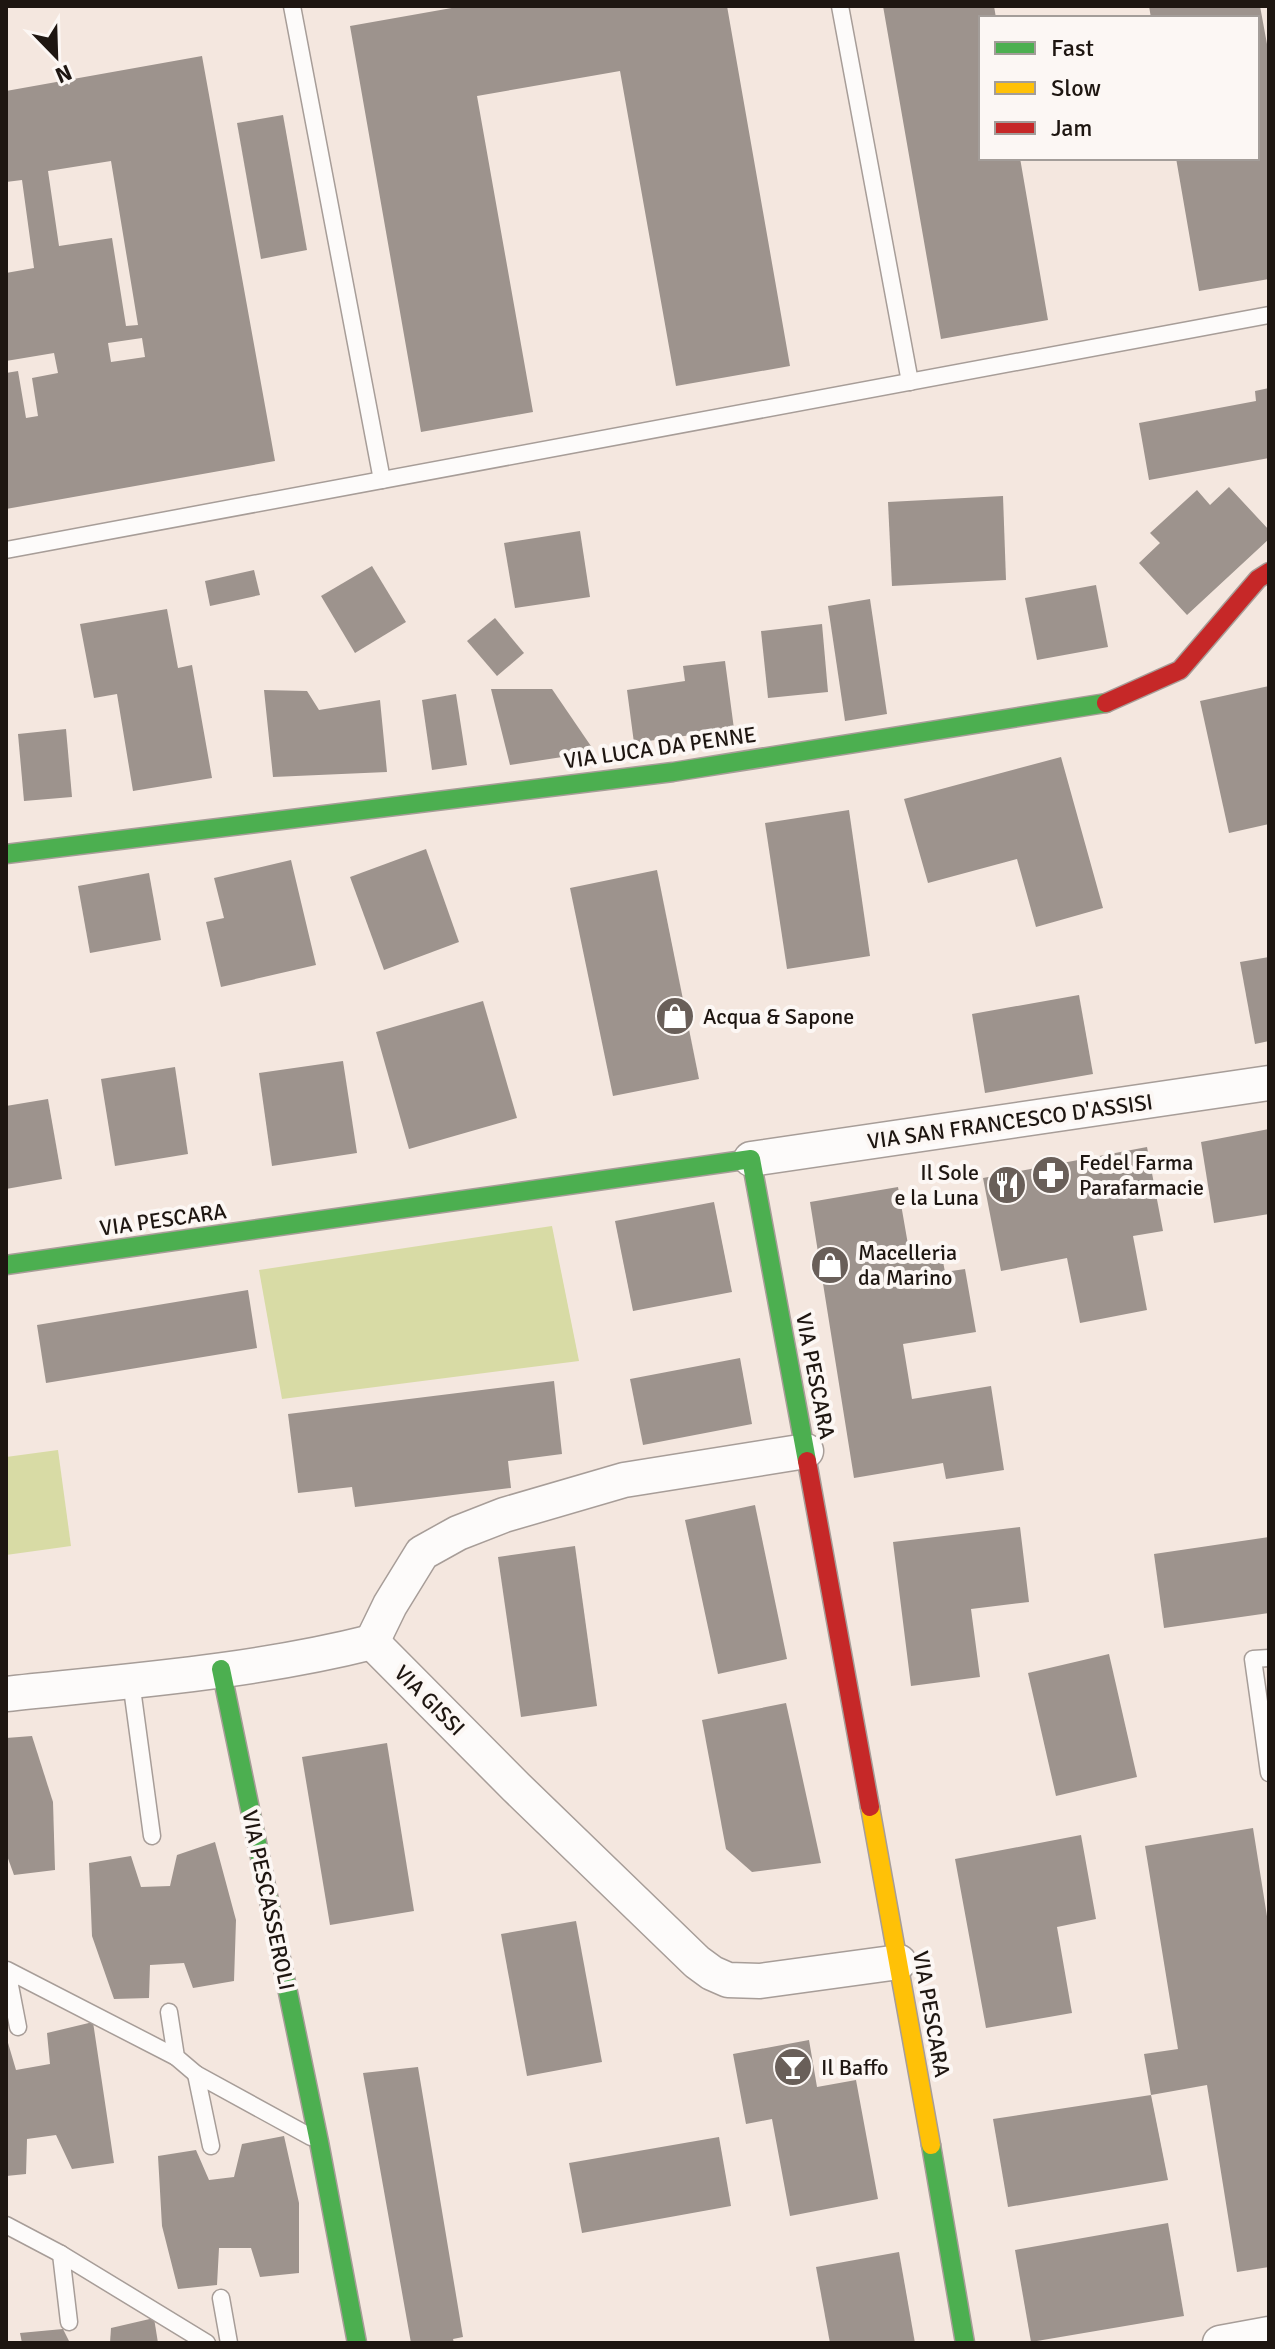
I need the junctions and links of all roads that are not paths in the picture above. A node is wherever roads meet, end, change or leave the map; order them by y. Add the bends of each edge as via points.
1 (292, 6) edge
2 (840, 6) edge
3 (1269, 315) edge
4 (910, 382) junction
5 (382, 480) junction
6 (6, 550) edge
7 (1269, 572) edge
8 (6, 854) edge
9 (1269, 1083) edge
10 (751, 1159) junction
11 (6, 1265) edge
12 (806, 1451) junction
13 (372, 1642) junction
14 (1269, 1658) edge
15 (221, 1669) junction
16 (131, 1681) junction
17 (6, 1694) edge
18 (1269, 1773) edge
19 (152, 1836) dead end
20 (899, 1962) junction
21 (6, 1970) edge
22 (169, 2012) dead end
23 (18, 2027) dead end
24 (176, 2057) junction
25 (196, 2074) junction
26 (319, 2142) junction
27 (211, 2146) dead end
28 (6, 2225) edge
29 (61, 2254) junction
30 (221, 2298) dead end
31 (69, 2322) dead end
32 (1269, 2334) edge
33 (207, 2343) edge
34 (229, 2343) edge
35 (357, 2343) edge
36 (965, 2343) edge
37 (1220, 2343) edge

1 - 5 lane
2 - 4 lane
3 - 4 lane
4 - 5 lane
5 - 6 lane
7 - 8 street, VIA LUCA DA PENNE via 1180,670 1103,704 673,772
9 - 10 street, VIA SAN FRANCESCO D'ASSISI
10 - 11 street, VIA PESCARA
10 - 12 street, VIA PESCARA
12 - 13 street via 624,1480 458,1533 422,1553
12 - 20 street, VIA PESCARA
13 - 15 street
13 - 20 street, VIA GISSI via 712,1973 728,1980 760,1981
14 - 18 lane via 1253,1659
15 - 16 street
15 - 26 street, VIA PESCASSEROLI
16 - 17 street
16 - 19 lane
20 - 36 street, VIA PESCARA
21 - 23 lane
21 - 24 lane
22 - 24 lane
24 - 25 lane
25 - 26 lane
25 - 27 lane
26 - 35 street, VIA PESCASSEROLI
28 - 29 lane
29 - 31 lane
29 - 33 lane
30 - 34 lane
32 - 37 street

